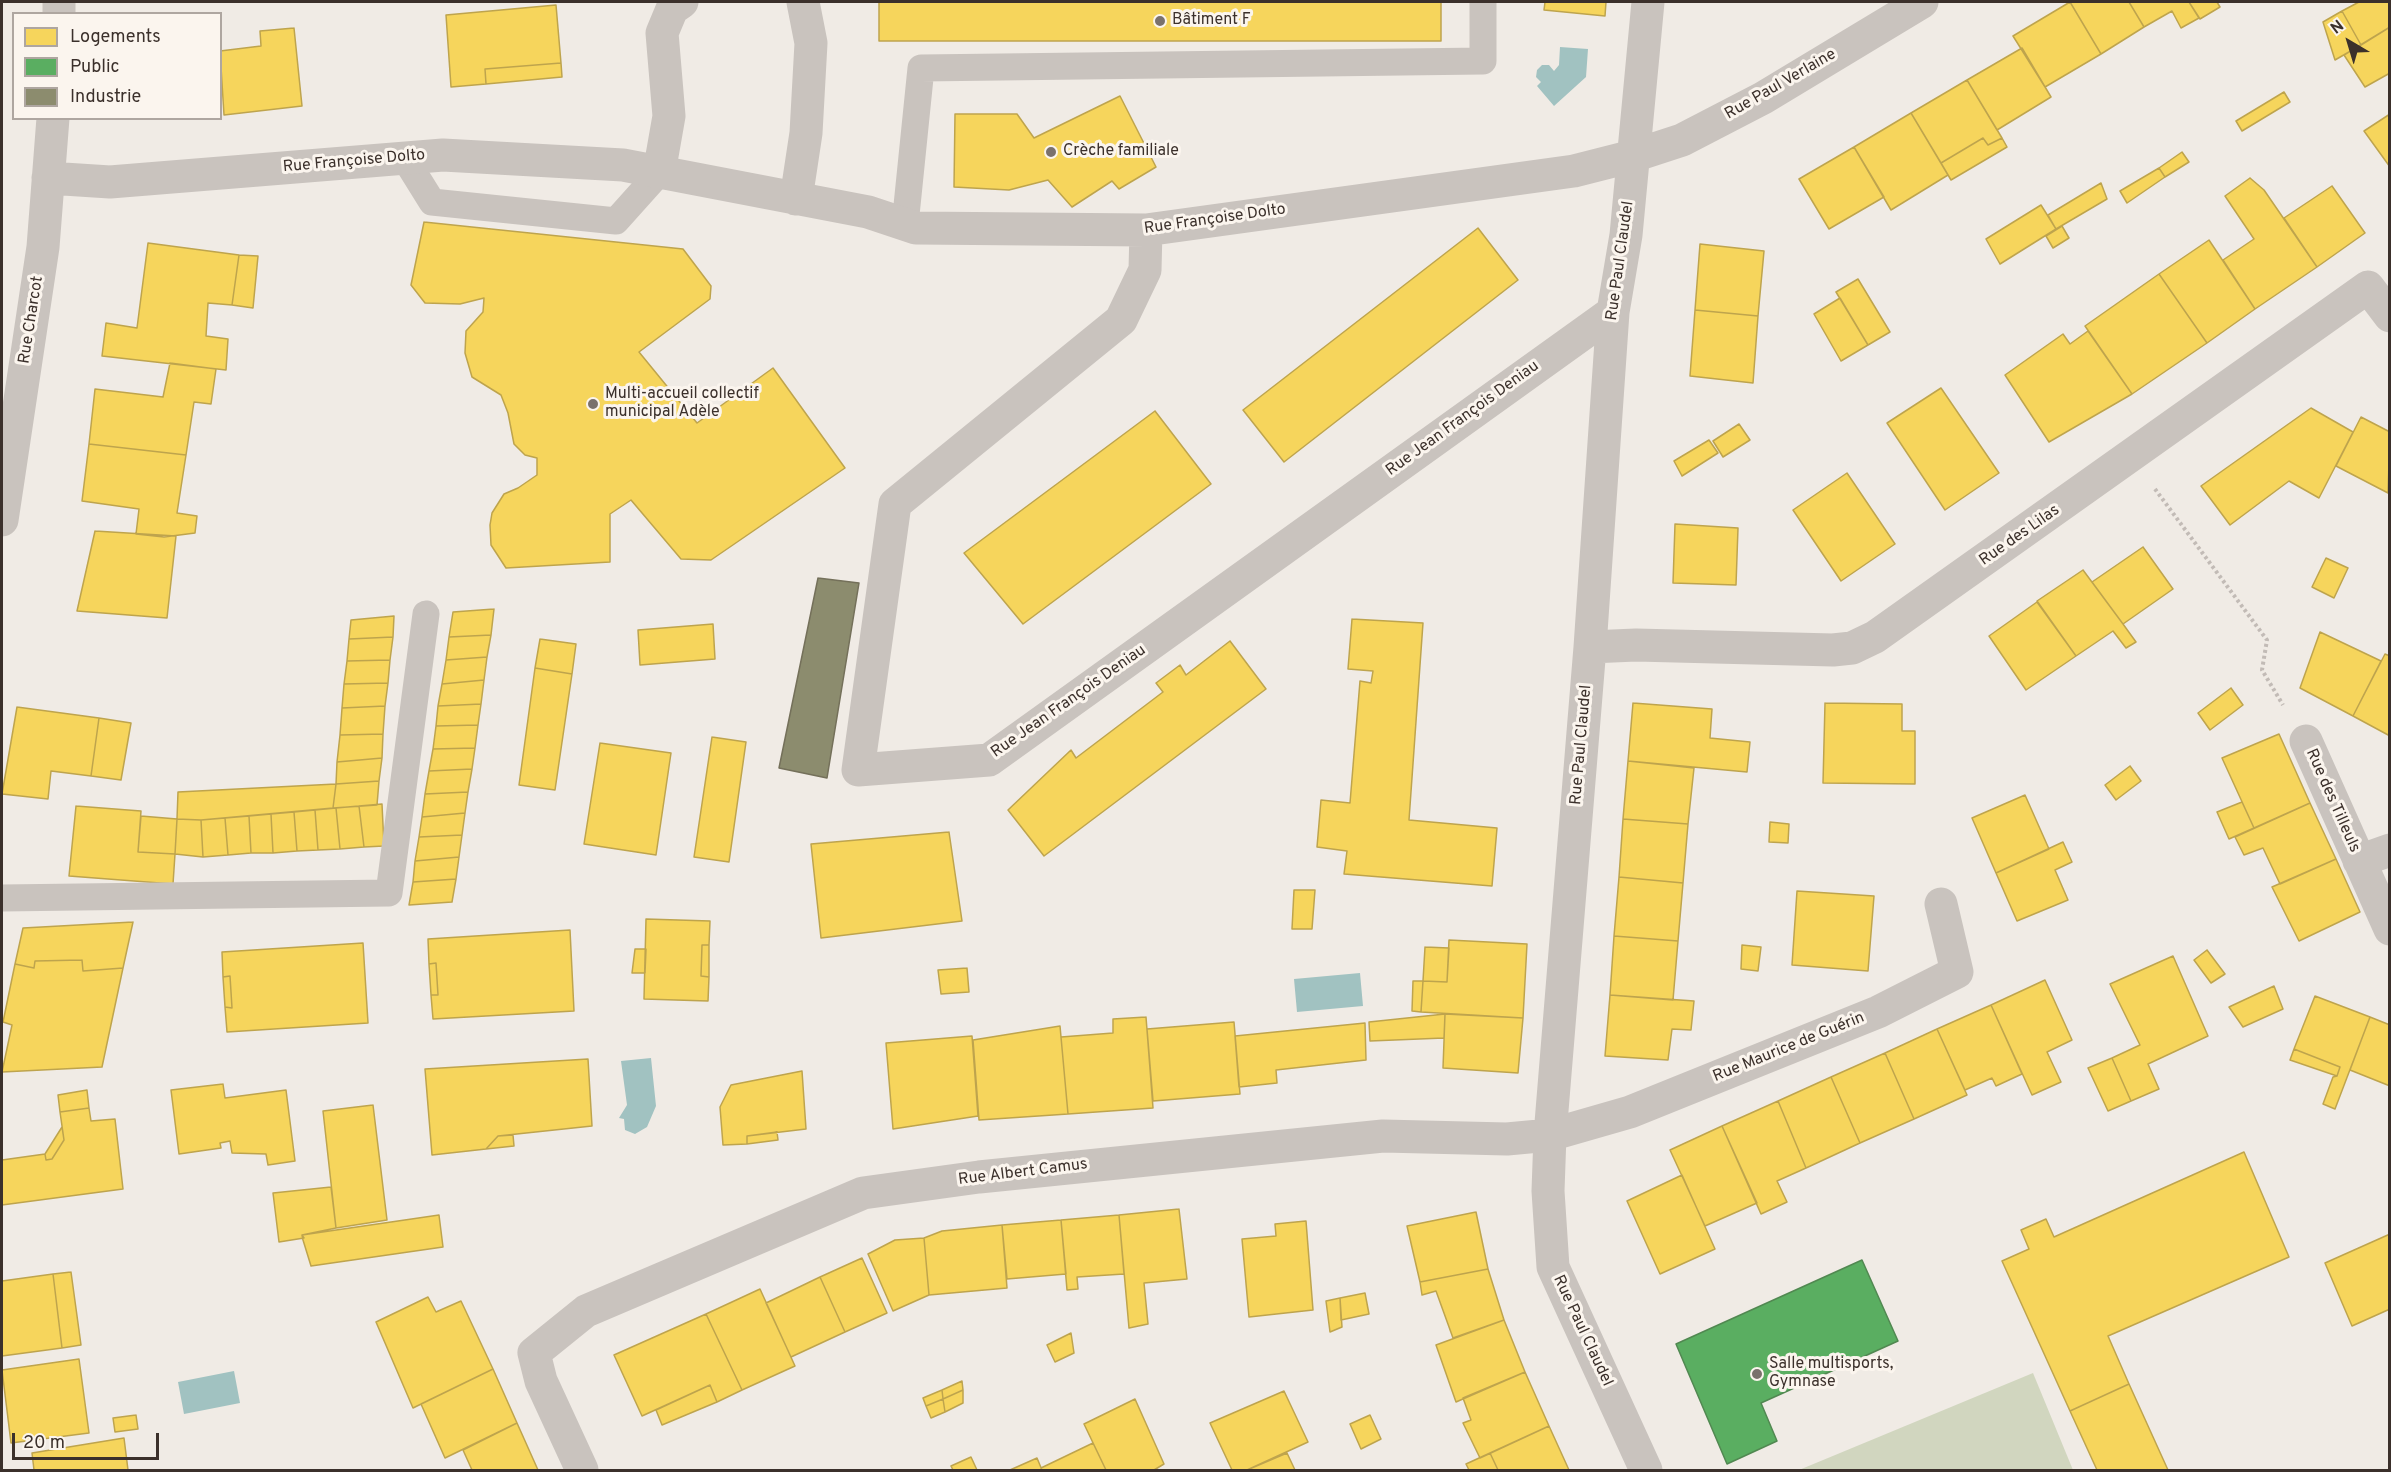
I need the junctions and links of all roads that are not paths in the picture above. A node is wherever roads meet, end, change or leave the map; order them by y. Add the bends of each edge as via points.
1 (682, 2) edge
2 (803, 2) edge
3 (1483, 2) edge
4 (1648, 2) edge
5 (1922, 2) edge
6 (53, 120) edge
7 (1633, 156) junction
8 (404, 157) junction
9 (659, 173) junction
10 (48, 178) junction
11 (796, 199) junction
12 (905, 225) junction
13 (1146, 230) junction
14 (1613, 312) junction
15 (2390, 316) edge
16 (2, 520) edge
17 (426, 614) dead end
18 (1590, 647) junction
19 (2306, 741) road end
20 (2390, 850) edge
21 (2359, 861) junction
22 (2, 898) edge
23 (1941, 904) dead end
24 (2390, 929) edge
25 (1550, 1135) junction
26 (582, 1470) edge
27 (1646, 1470) edge

1 - 9 street via 672,9 662,33 669,117
2 - 11 street via 811,43 806,133
3 - 12 lane via 1483,61 921,68
4 - 7 street, Rue Paul Claudel
5 - 7 street, Rue Paul Verlaine via 1763,98 1682,140
6 - 10 street, Rue Charcot
7 - 13 street, Rue Françoise Dolto via 1574,171
7 - 14 street, Rue Paul Claudel via 1626,235
8 - 9 street, Rue Françoise Dolto via 443,155 611,165
8 - 9 lane via 432,202 616,221
8 - 10 street, Rue Françoise Dolto via 110,182
9 - 11 street, Rue Françoise Dolto
10 - 16 street, Rue Charcot via 43,247
11 - 12 street, Rue Françoise Dolto via 868,212
12 - 13 street, Rue Françoise Dolto
13 - 14 street, Rue Jean François Deniau via 1145,270 1121,320 895,504 858,770 989,760
14 - 18 street, Rue Paul Claudel
15 - 18 street, Rue des Lilas via 2368,287 1875,637 1852,648
17 - 22 lane via 389,893
18 - 25 street, Rue Paul Claudel
19 - 21 street, Rue des Tilleuls
20 - 21 street, Rue des Tilleuls
21 - 24 street, Rue des Tilleuls
23 - 25 street, Rue Maurice de Guérin via 1957,972 1878,1012 1651,1103
25 - 26 street, Rue Albert Camus via 1507,1139 1383,1136 863,1193 586,1311 534,1353 541,1381
25 - 27 street, Rue Paul Claudel via 1552,1267

